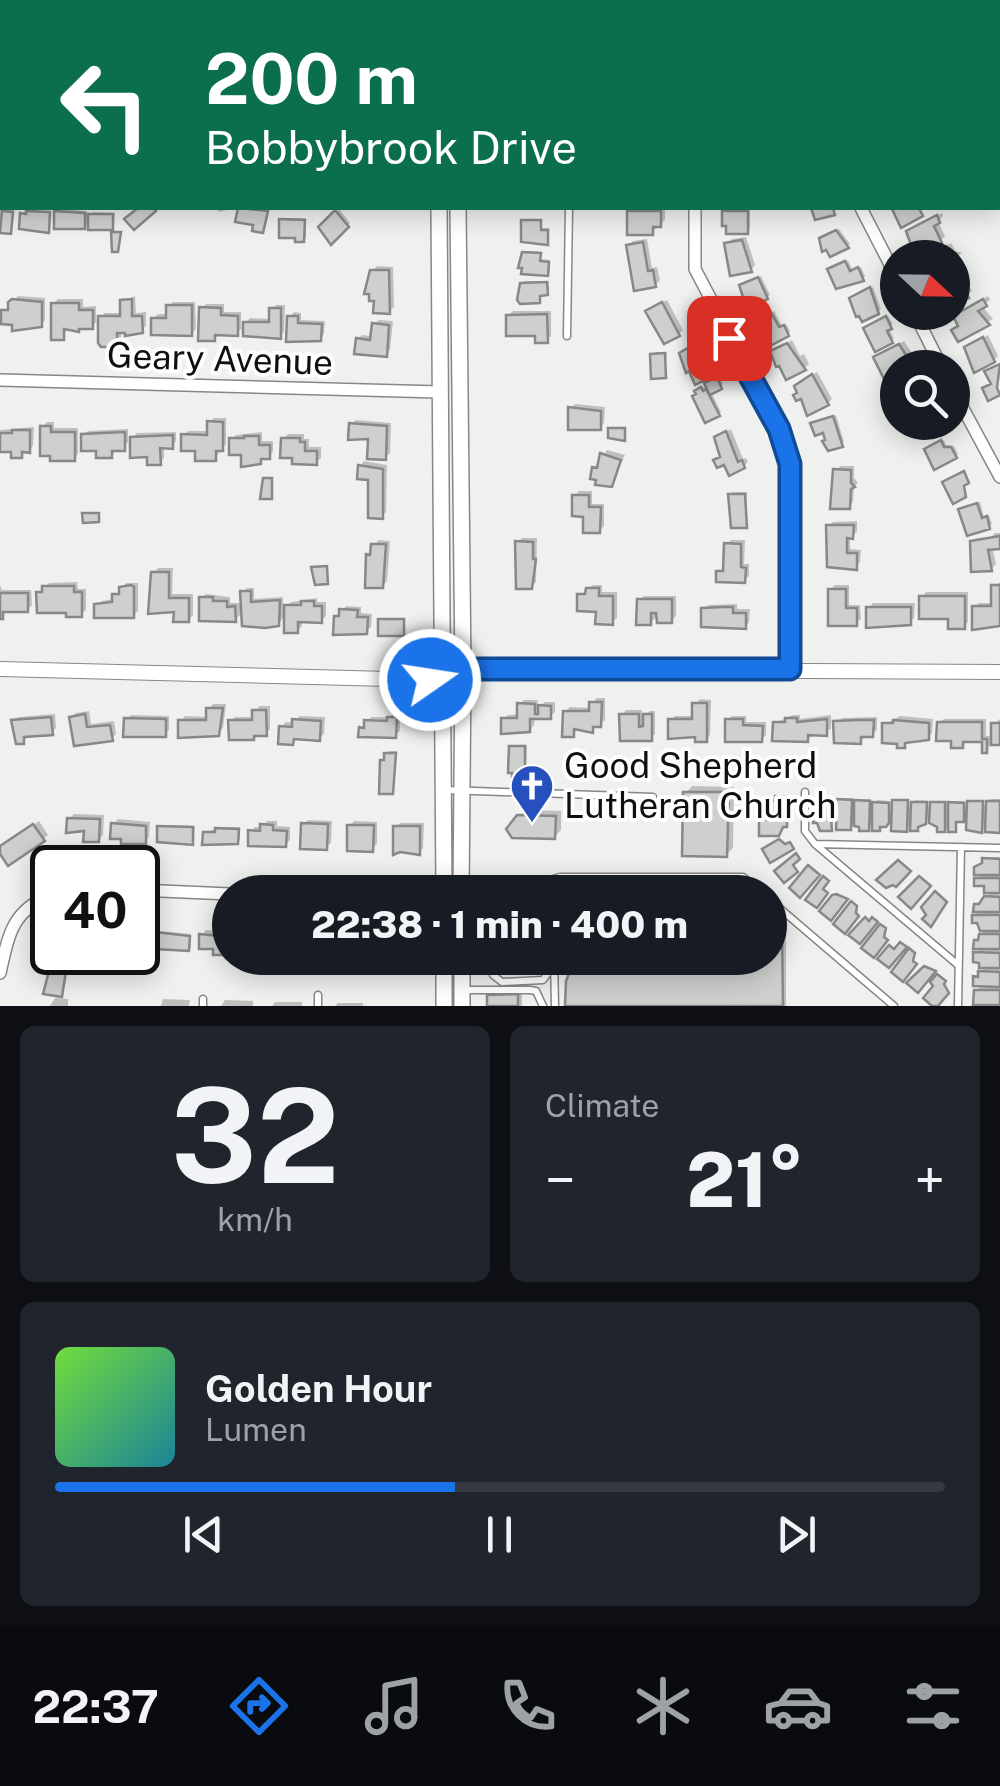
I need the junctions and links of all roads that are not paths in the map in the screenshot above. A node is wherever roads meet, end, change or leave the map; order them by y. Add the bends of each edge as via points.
1 (439, 210) edge
2 (458, 210) edge
3 (569, 210) edge
4 (695, 210) edge
5 (862, 210) edge
6 (880, 245) edge
7 (568, 336) dead end
8 (0, 380) edge
9 (439, 392) junction
10 (970, 422) edge
11 (1000, 478) edge
12 (0, 669) edge
13 (790, 669) junction
14 (463, 670) junction
15 (1000, 672) edge
16 (443, 677) junction
17 (443, 790) junction
18 (463, 790) junction
19 (805, 792) dead end
20 (653, 797) dead end
21 (815, 844) junction
22 (961, 847) junction
23 (1000, 848) edge
24 (444, 875) edge
25 (462, 875) edge
26 (160, 891) edge
27 (212, 893) edge
28 (30, 903) edge
29 (787, 915) edge
30 (958, 965) junction
31 (0, 973) edge
32 (444, 975) edge
33 (493, 975) edge
34 (547, 975) edge
35 (554, 975) edge
36 (318, 994) dead end
37 (462, 998) edge
38 (318, 1006) edge
39 (444, 1006) edge
40 (542, 1006) edge
41 (555, 1006) edge
42 (894, 1006) edge
43 (958, 1006) edge

1 - 9 main road
2 - 14 main road
3 - 7 lane
4 - 13 street via 695,270 779,429 790,464
5 - 6 street
8 - 9 street, Geary Avenue
9 - 16 main road
10 - 11 street
12 - 16 street
13 - 14 street
13 - 15 street
14 - 16 street
14 - 18 main road
16 - 17 main road
17 - 18 lane
17 - 24 main road
18 - 20 lane
18 - 25 main road
19 - 21 lane via 805,830
21 - 22 lane
21 - 30 lane
22 - 23 lane
22 - 30 lane
26 - 27 street
28 - 31 street via 10,929
29 - 42 lane
30 - 43 lane
32 - 39 main road
33 - 34 lane via 502,982
35 - 41 lane
36 - 38 lane
37 - 40 lane via 530,990

